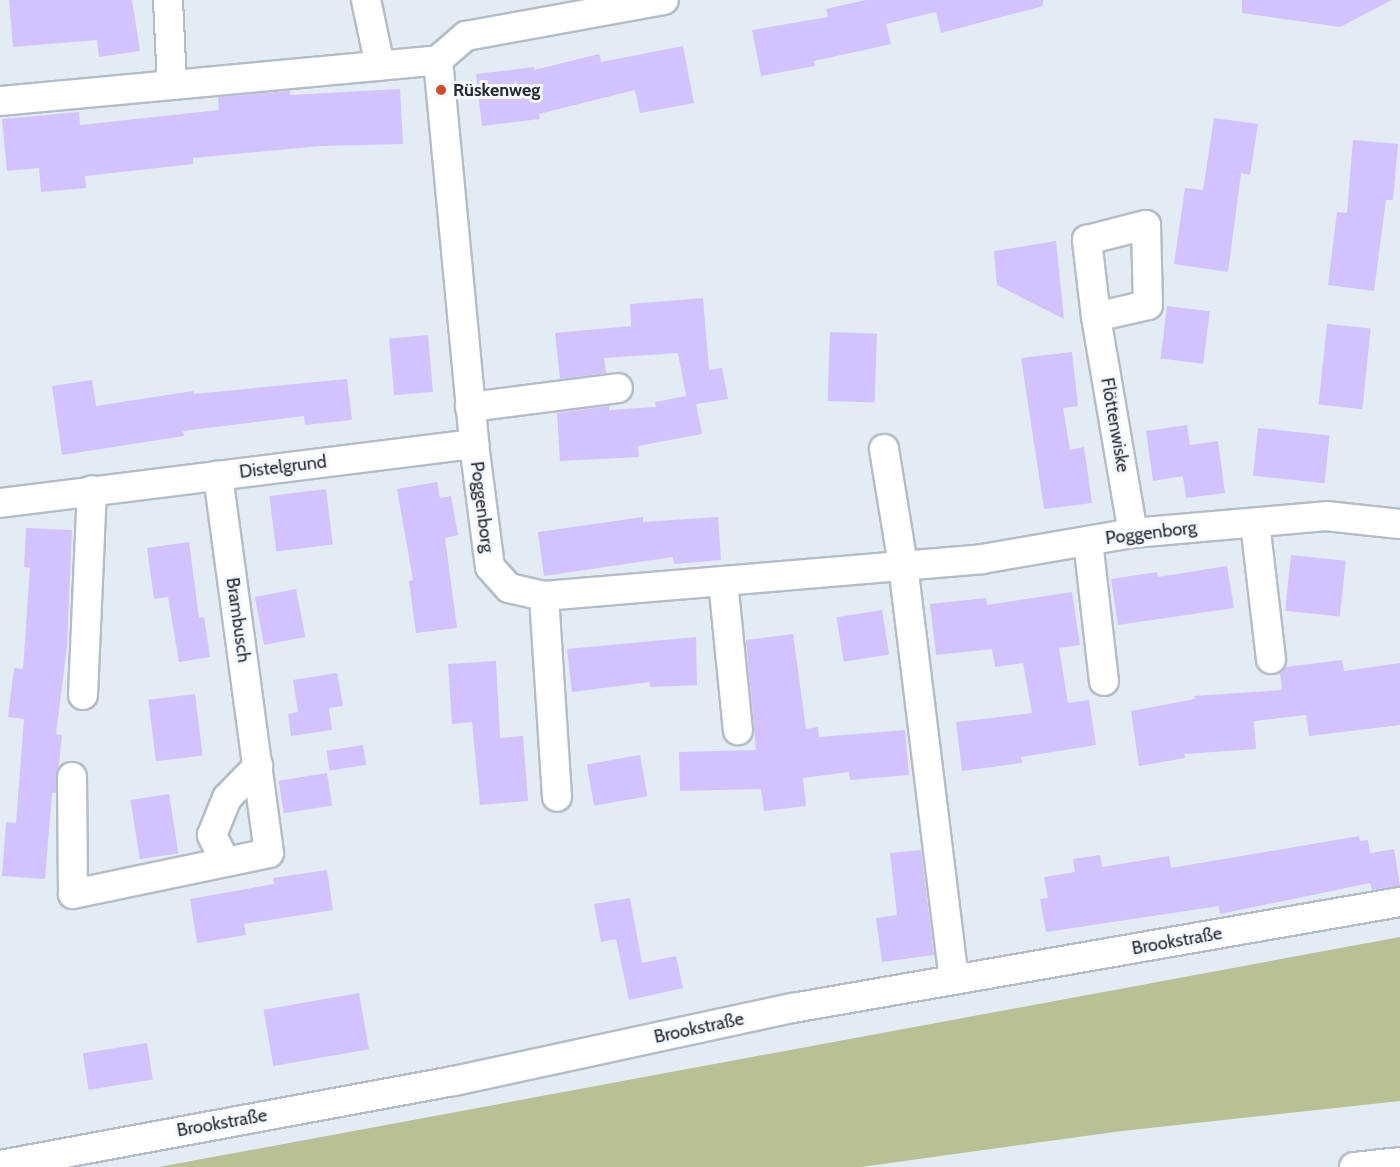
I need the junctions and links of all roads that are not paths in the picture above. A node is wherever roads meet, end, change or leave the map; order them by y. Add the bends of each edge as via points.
1 (168, 0) edge
2 (366, 0) edge
3 (664, 0) edge
4 (576, 6) edge
5 (438, 60) junction
6 (380, 66) junction
7 (172, 85) junction
8 (0, 101) edge
9 (1096, 317) dead end
10 (618, 388) dead end
11 (470, 407) junction
12 (474, 444) junction
13 (884, 449) dead end
14 (218, 475) junction
15 (92, 490) junction
16 (0, 503) edge
17 (1255, 523) junction
18 (1400, 524) edge
19 (1133, 533) junction
20 (1088, 541) junction
21 (903, 566) junction
22 (723, 581) junction
23 (544, 596) junction
24 (1271, 659) dead end
25 (1104, 681) dead end
26 (83, 695) dead end
27 (738, 730) dead end
28 (258, 766) junction
29 (72, 777) dead end
30 (557, 797) dead end
31 (225, 861) junction
32 (1400, 902) edge
33 (954, 980) junction
34 (1400, 1162) edge
35 (0, 1165) edge
36 (1354, 1167) edge

1 - 7 street
2 - 6 street
3 - 4 street
4 - 5 street via 466,36
5 - 6 street
5 - 11 street, Poggenborg
6 - 7 street
7 - 8 street
9 - 19 street, Flöttenwiske
10 - 11 street
11 - 12 street, Poggenborg
12 - 14 street, Distelgrund
12 - 23 street, Poggenborg via 490,567 509,588
13 - 21 street
14 - 15 street, Distelgrund
14 - 28 street, Brambusch
15 - 16 street, Distelgrund
15 - 26 street
17 - 18 street, Poggenborg via 1326,516
17 - 19 street, Poggenborg
17 - 24 street
19 - 20 street, Poggenborg
20 - 21 street, Poggenborg via 982,559
20 - 25 street
21 - 22 street, Poggenborg
21 - 33 street
22 - 23 street, Poggenborg
22 - 27 street
23 - 30 street
28 - 31 street via 226,798 212,834
28 - 31 street, Brambusch via 269,853
29 - 31 street, Brambusch via 73,894
32 - 33 street, Brookstraße
33 - 35 street, Brookstraße via 793,1008 454,1081
34 - 36 street

